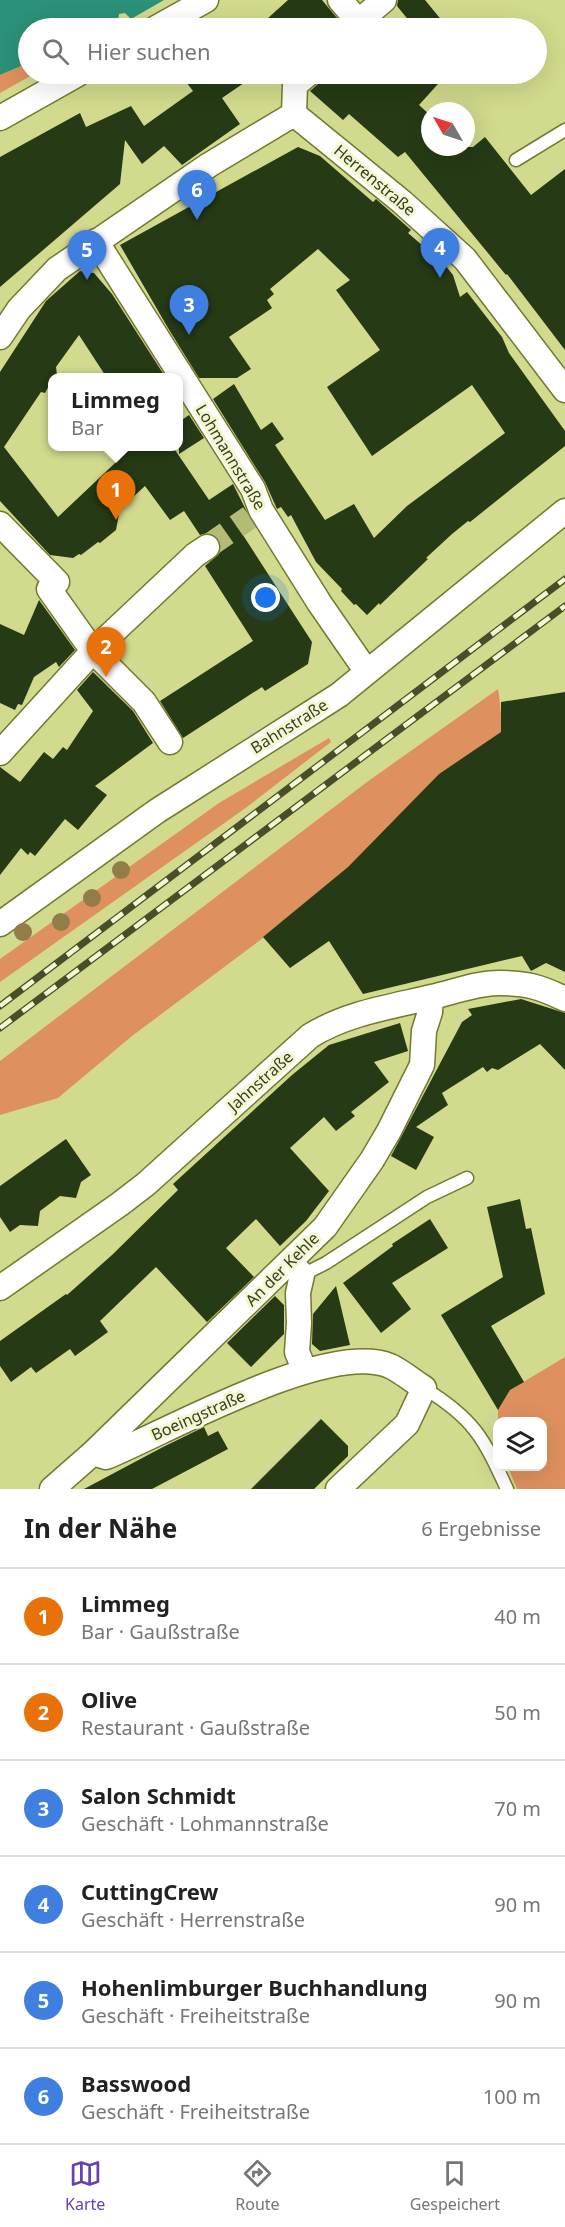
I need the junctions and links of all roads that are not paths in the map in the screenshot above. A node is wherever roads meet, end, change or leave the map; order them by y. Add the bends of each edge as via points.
1 (206, 0) edge
2 (340, 0) edge
3 (384, 0) edge
4 (174, 18) edge
5 (351, 18) edge
6 (363, 18) edge
7 (60, 84) edge
8 (296, 84) edge
9 (294, 114) junction
10 (0, 118) edge
11 (565, 130) edge
12 (516, 160) dead end
13 (96, 241) junction
14 (0, 338) edge
15 (180, 373) edge
16 (183, 378) edge
17 (565, 390) edge
18 (565, 511) edge
19 (0, 524) edge
20 (207, 547) tunnel mouth
21 (93, 651) junction
22 (367, 672) junction
23 (170, 742) dead end
24 (0, 753) edge
25 (0, 924) edge
26 (431, 997) junction
27 (565, 999) edge
28 (467, 1178) dead end
29 (297, 1268) junction
30 (0, 1288) edge
31 (305, 1371) junction
32 (424, 1388) junction
33 (93, 1453) junction
34 (52, 1489) edge
35 (339, 1489) edge
36 (507, 1489) edge

1 - 4 street
2 - 5 street
3 - 6 street
7 - 10 street
8 - 9 street
9 - 13 street
9 - 17 street, Herrenstraße via 465,259
11 - 12 lane
13 - 14 street via 57,269 19,309
13 - 15 street, Lohmannstraße
16 - 22 street, Lohmannstraße via 253,489 256,513
18 - 22 street, Bahnstraße
19 - 21 street via 57,582 49,589
20 - 21 street
21 - 23 street via 144,702
21 - 24 street
22 - 25 street, Bahnstraße via 339,695 157,811
26 - 27 street, Jahnstraße via 497,983 540,987
26 - 29 street, An der Kehle via 422,1065 372,1160
26 - 30 street, Jahnstraße via 363,1013 310,1036 129,1197
28 - 29 lane via 427,1197 326,1263
29 - 31 street via 297,1352
29 - 33 street, An der Kehle
31 - 32 street, Boeingstraße via 346,1363 389,1365
31 - 33 street, Boeingstraße via 106,1457
32 - 35 street via 407,1424
32 - 36 lane, Boeingstraße via 465,1417 486,1444
33 - 34 street, An der Kehle

